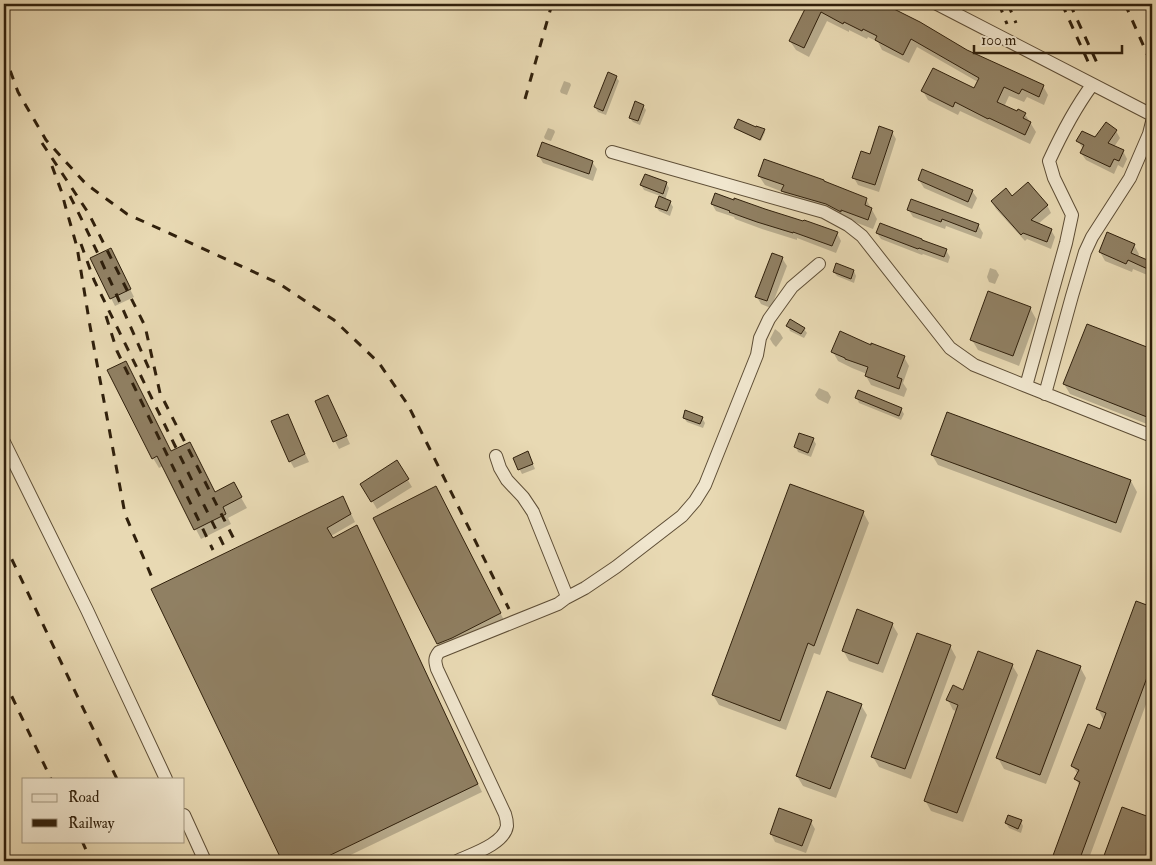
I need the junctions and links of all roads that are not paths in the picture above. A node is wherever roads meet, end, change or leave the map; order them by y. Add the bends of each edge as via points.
1 (937, 4) edge
2 (1092, 85) junction
3 (1152, 115) edge
4 (1152, 122) edge
5 (612, 152) dead end
6 (1065, 246) junction
7 (1085, 252) junction
8 (819, 264) dead end
9 (1026, 386) junction
10 (1045, 394) junction
11 (1152, 436) edge
12 (4, 442) edge
13 (496, 456) dead end
14 (566, 598) junction
15 (166, 778) edge
16 (185, 818) edge
17 (205, 861) edge
18 (457, 861) edge

1 - 2 lane
2 - 3 lane
2 - 6 lane via 1049,161 1072,215
4 - 7 lane via 1130,178
5 - 9 lane via 824,212 862,236 950,348 974,365
6 - 7 lane
6 - 9 lane
7 - 10 lane
8 - 14 lane via 792,287 769,319 695,501 682,516 616,567
9 - 10 lane
10 - 11 lane
12 - 15 lane
13 - 14 lane via 507,480 533,512
14 - 18 lane via 436,656 437,670 506,814 507,826 501,838
16 - 17 lane

